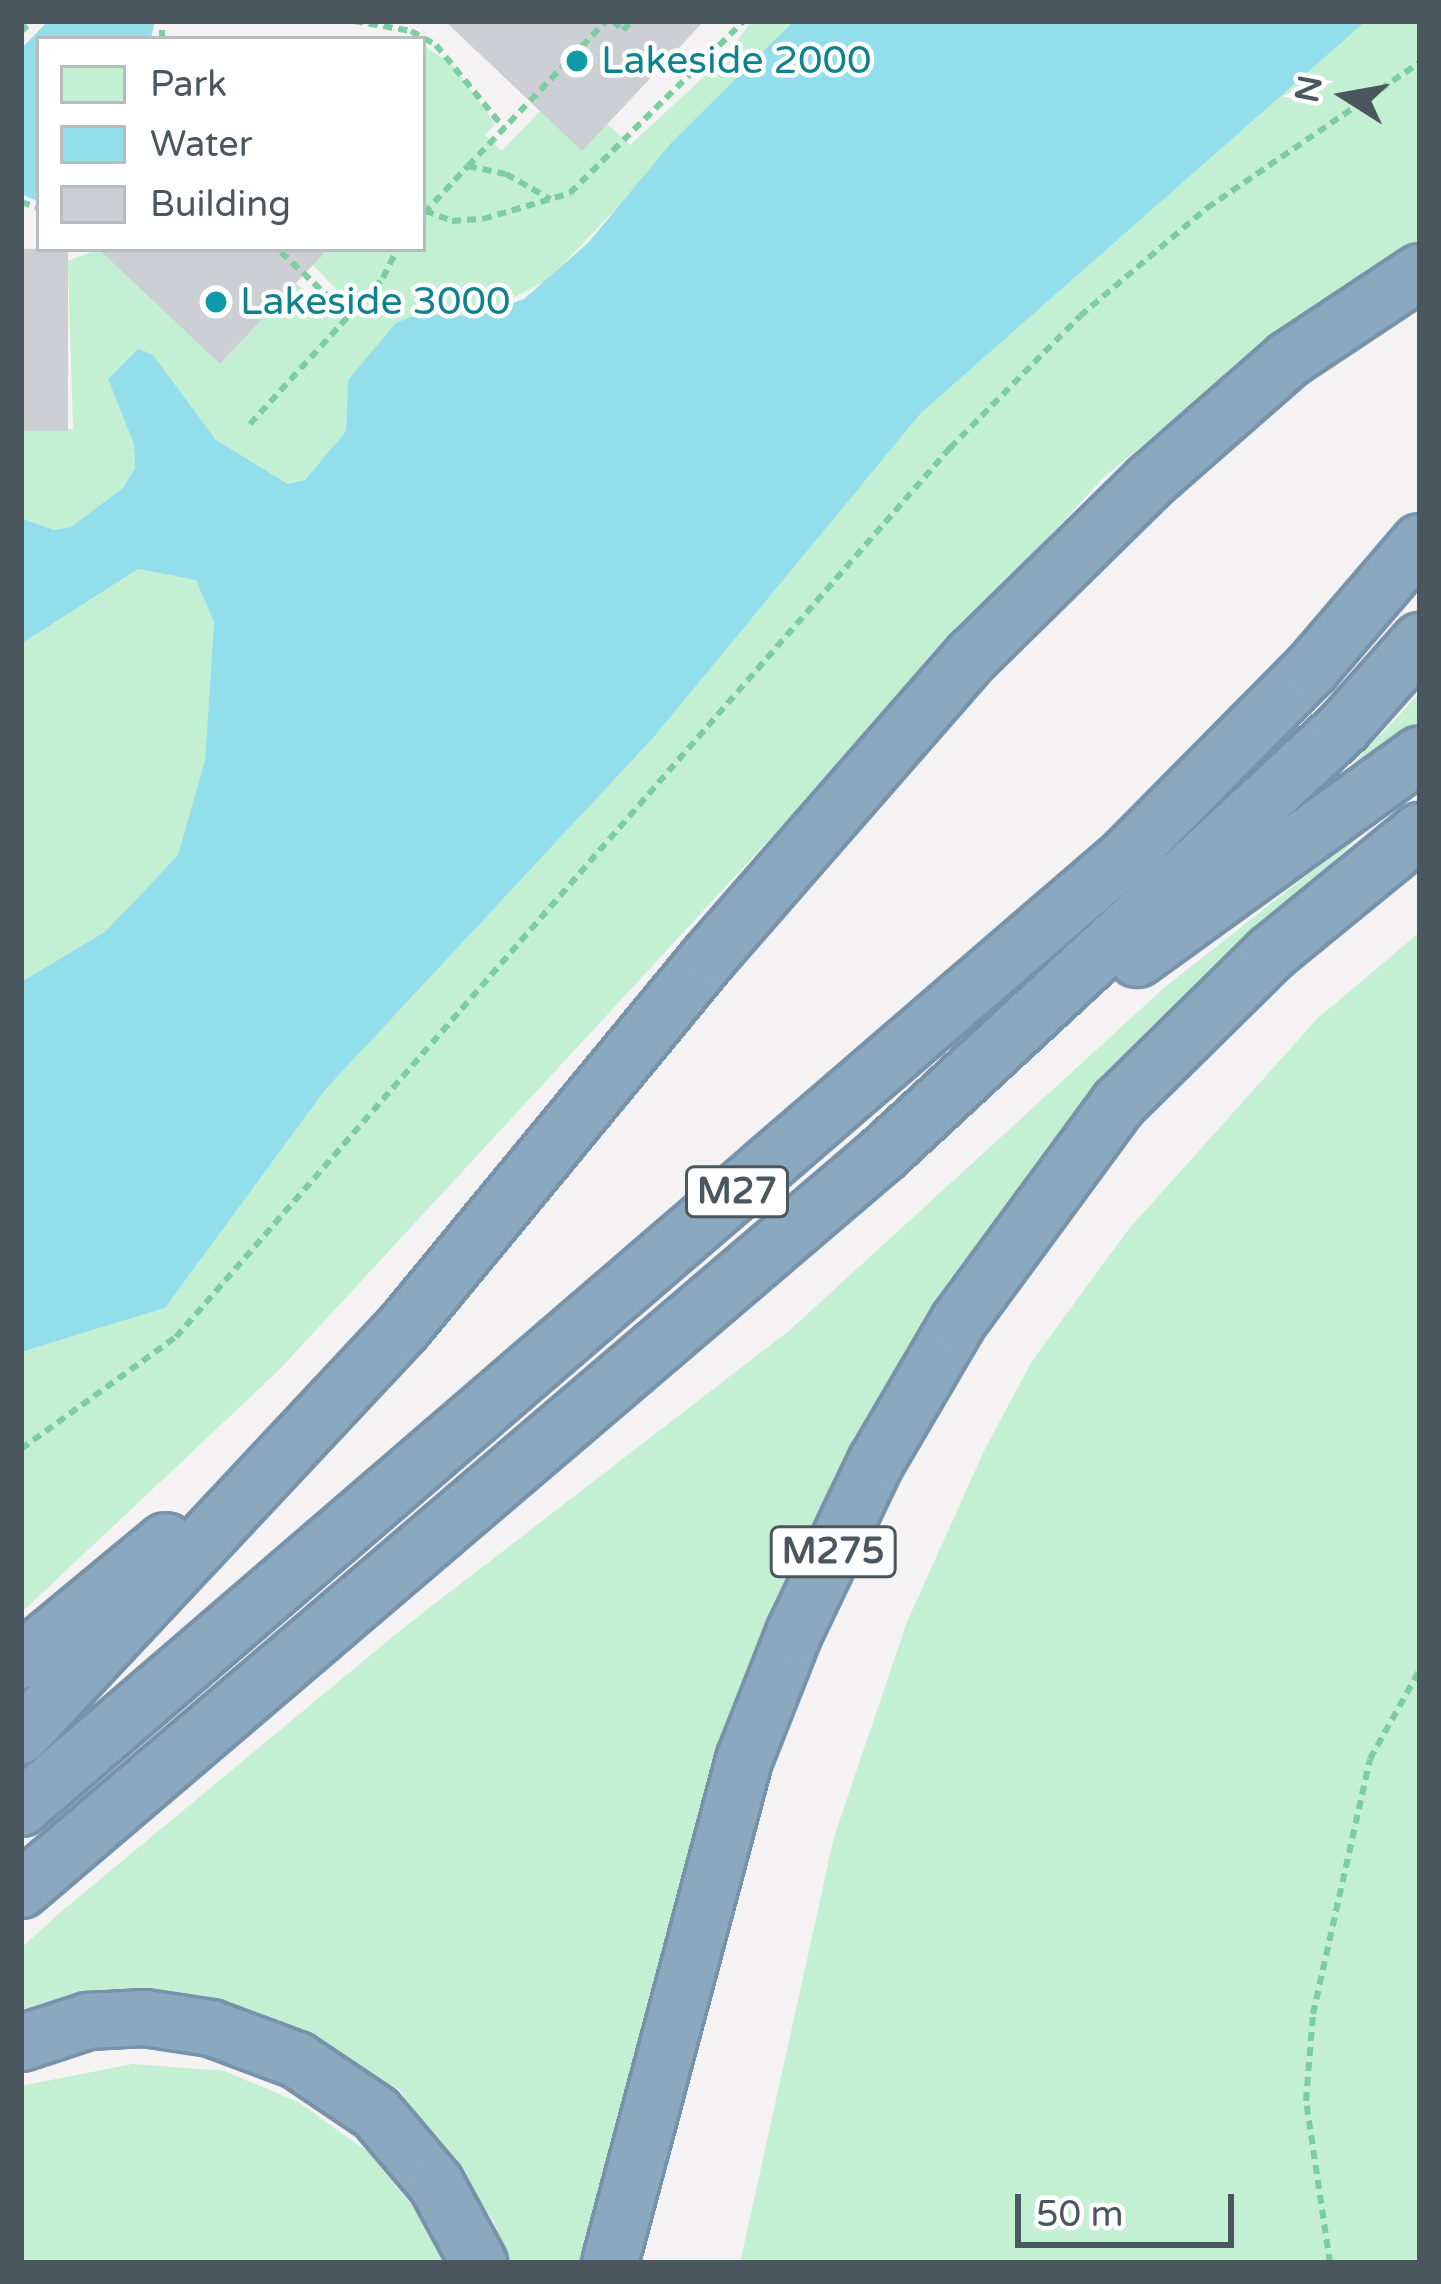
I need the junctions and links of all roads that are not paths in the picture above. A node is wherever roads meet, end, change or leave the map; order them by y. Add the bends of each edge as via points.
1 (1420, 272) edge
2 (1420, 542) edge
3 (1420, 641) edge
4 (1420, 754) edge
5 (1420, 831) edge
6 (883, 1154) junction
7 (518, 1187) junction
8 (21, 1661) edge
9 (21, 1736) edge
10 (21, 1808) edge
11 (21, 1890) edge
12 (21, 2043) edge
13 (479, 2263) edge
14 (610, 2263) edge

1 - 7 highway via 1289,359 1149,482 974,655
2 - 10 highway, M27 via 1312,668 1125,856
3 - 6 highway, M27 via 1343,727
4 - 6 highway
5 - 14 highway, M275 via 1229,990 1119,1102 969,1307 876,1462 743,1760
6 - 11 highway, M27
7 - 8 highway via 456,1233 154,1554
7 - 9 highway via 279,1468
12 - 13 highway via 88,2021 145,2018 211,2028 297,2060 376,2113 436,2184

